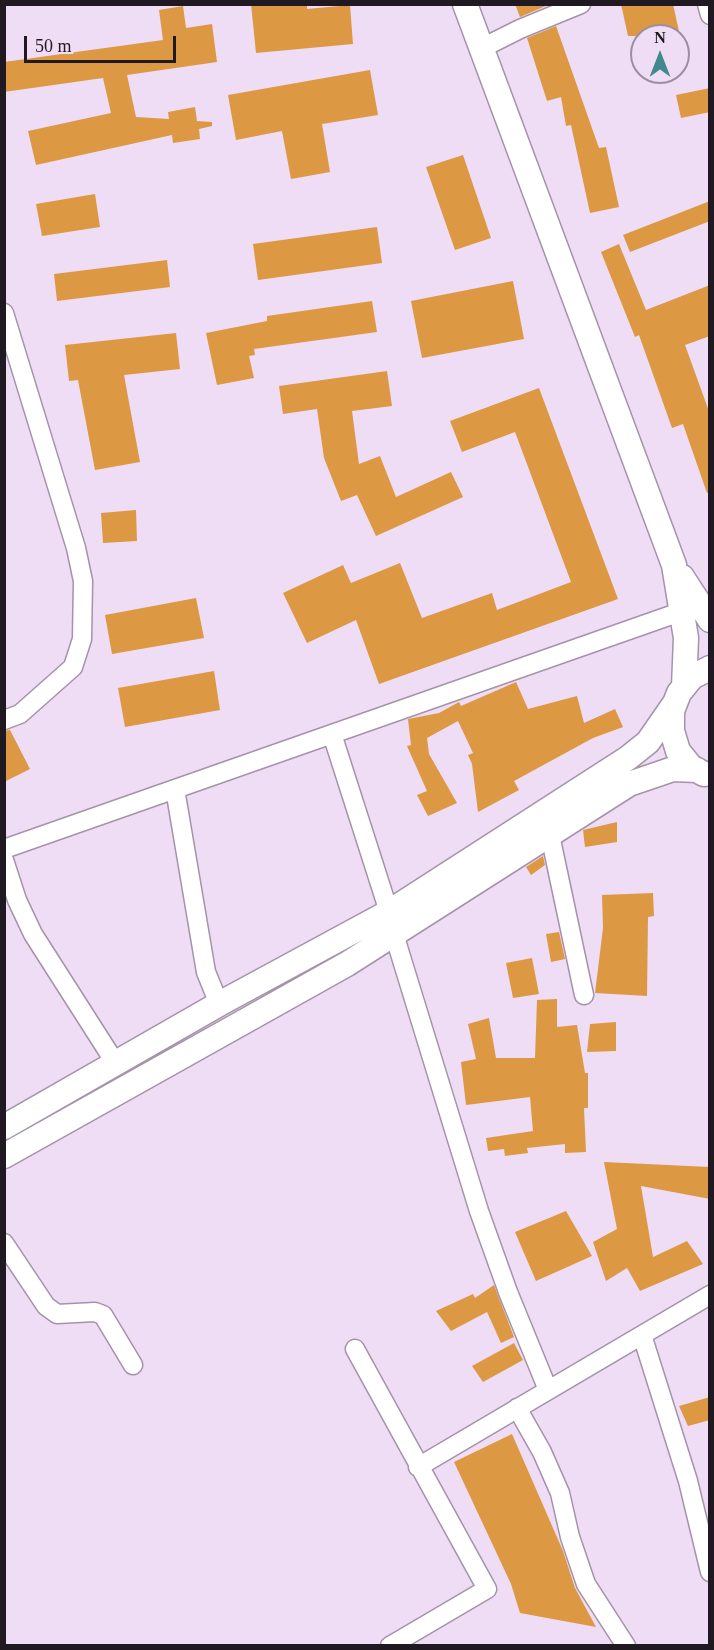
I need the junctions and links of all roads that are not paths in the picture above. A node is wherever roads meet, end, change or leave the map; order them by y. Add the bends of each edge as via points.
1 (465, 4) edge
2 (581, 4) edge
3 (707, 4) edge
4 (710, 15) edge
5 (482, 48) junction
6 (4, 313) edge
7 (674, 565) junction
8 (683, 611) junction
9 (710, 620) edge
10 (710, 668) edge
11 (680, 695) junction
12 (4, 720) edge
13 (332, 734) junction
14 (706, 776) edge
15 (175, 789) junction
16 (550, 836) junction
17 (4, 849) edge
18 (4, 860) edge
19 (392, 923) junction
20 (584, 995) dead end
21 (219, 1004) junction
22 (112, 1067) junction
23 (4, 1127) edge
24 (4, 1156) edge
25 (4, 1243) edge
26 (710, 1295) edge
27 (642, 1335) junction
28 (355, 1349) dead end
29 (133, 1365) dead end
30 (548, 1390) junction
31 (517, 1408) junction
32 (418, 1467) junction
33 (710, 1572) edge
34 (393, 1645) edge
35 (626, 1646) edge

1 - 5 main road
2 - 5 street
3 - 4 street
5 - 7 main road
6 - 12 street via 83,581 82,639 73,667 20,714
7 - 8 main road
7 - 9 main road
8 - 11 main road via 686,638
8 - 13 street
10 - 11 main road via 692,677
11 - 14 main road via 672,711 672,731 678,750
11 - 19 main road via 654,735 628,758
13 - 15 street
13 - 19 street
14 - 16 main road via 673,769 629,784
15 - 17 street
15 - 21 street via 206,972
16 - 19 main road
16 - 20 street
18 - 22 street via 33,934 109,1053
19 - 21 main road
19 - 24 main road
19 - 30 street via 478,1211
21 - 22 main road
22 - 23 main road
25 - 29 street via 46,1306 57,1314 103,1315
26 - 27 street
27 - 30 street
27 - 33 street via 688,1480
28 - 32 street
30 - 31 street
31 - 32 street
31 - 35 street via 560,1493 586,1584
32 - 34 street via 487,1589

